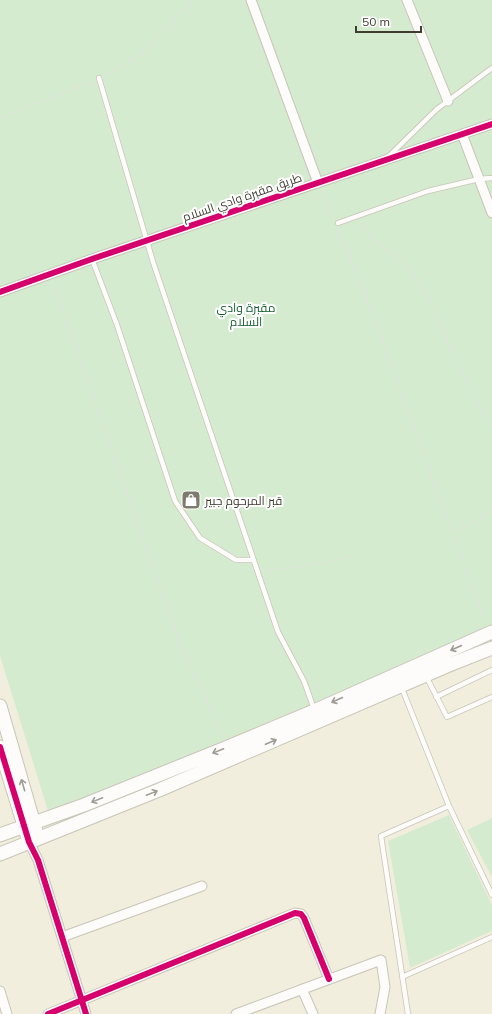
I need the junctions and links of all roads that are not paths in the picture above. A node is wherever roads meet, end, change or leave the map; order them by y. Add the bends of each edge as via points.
1 (251, 0) edge
2 (408, 0) edge
3 (492, 68) edge
4 (99, 78) road end
5 (448, 101) junction
6 (492, 124) edge
7 (462, 134) junction
8 (385, 160) junction
9 (492, 178) edge
10 (479, 179) junction
11 (318, 183) junction
12 (492, 213) edge
13 (338, 223) dead end
14 (147, 240) junction
15 (92, 259) junction
16 (0, 292) edge
17 (254, 560) junction
18 (492, 632) edge
19 (492, 648) edge
20 (492, 670) edge
21 (425, 675) junction
22 (401, 686) junction
23 (492, 696) edge
24 (436, 697) junction
25 (0, 706) edge
26 (314, 710) junction
27 (0, 747) edge
28 (17, 803) junction
29 (449, 806) junction
30 (29, 825) junction
31 (0, 832) edge
32 (0, 835) edge
33 (33, 841) junction
34 (0, 854) edge
35 (202, 886) dead end
36 (492, 895) edge
37 (62, 937) junction
38 (492, 937) edge
39 (402, 977) junction
40 (329, 979) junction
41 (302, 989) junction
42 (0, 991) edge
43 (82, 1000) junction
44 (7, 1014) edge
45 (48, 1014) edge
46 (86, 1014) edge
47 (236, 1014) edge
48 (313, 1014) edge
49 (380, 1014) edge
50 (408, 1014) edge

1 - 11 street
2 - 5 street
3 - 5 lane
4 - 14 lane
5 - 8 lane
6 - 7 street, طريق مقبرة وادي السلام
7 - 8 street, طريق مقبرة وادي السلام
7 - 10 street
8 - 11 street, طريق مقبرة وادي السلام
9 - 10 lane
10 - 12 street
10 - 13 lane via 428,191
11 - 14 street, طريق مقبرة وادي السلام
14 - 15 street, طريق مقبرة وادي السلام
14 - 17 lane
15 - 16 street, طريق مقبرة وادي السلام
15 - 17 lane via 117,324 175,501 200,538 236,560
17 - 26 lane via 278,632 304,682
18 -> 26 main road
19 - 21 main road
20 - 24 lane
21 - 22 main road
21 - 24 lane
22 - 29 lane
33 -> 22 main road
23 - 24 lane via 447,717
30 -> 25 main road
26 -> 30 main road via 223,749
27 - 28 main road
28 - 30 main road
28 - 31 main road via 13,818
29 - 36 lane
29 - 39 lane via 381,836
30 - 32 main road
30 - 33 main road
33 - 34 main road
33 - 37 street
35 - 37 street
37 - 43 street
38 - 39 lane
39 - 50 lane
40 - 41 street
40 - 43 street via 304,918 301,914 295,913
40 - 49 street via 381,960 385,986
41 - 47 street
41 - 48 street
42 - 44 street
43 - 45 street
43 - 46 street

